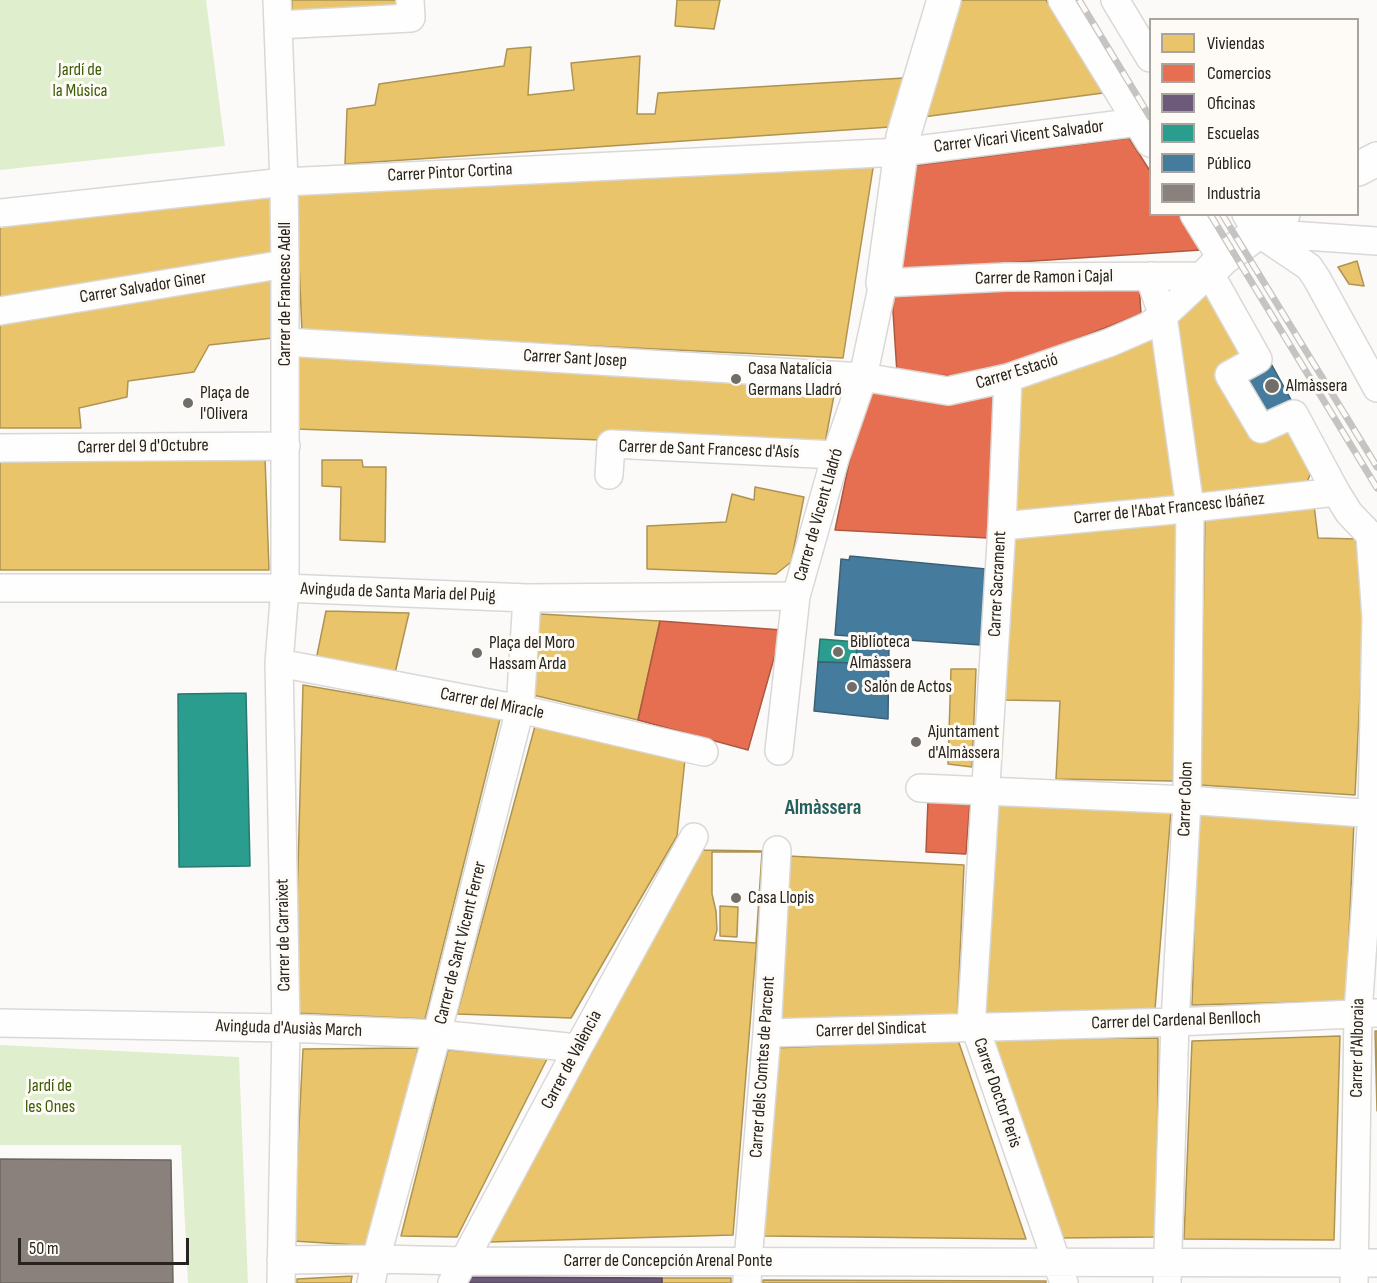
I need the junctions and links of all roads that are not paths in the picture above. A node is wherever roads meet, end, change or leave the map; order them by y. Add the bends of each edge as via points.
1 (410, 0) edge
2 (944, 0) edge
3 (1062, 0) edge
4 (1115, 0) edge
5 (277, 12) edge
6 (1149, 56) edge
7 (1144, 132) edge
8 (901, 152) junction
9 (1377, 159) edge
10 (1359, 168) edge
11 (284, 182) junction
12 (0, 213) edge
13 (1195, 216) edge
14 (1262, 220) edge
15 (1377, 241) edge
16 (285, 264) junction
17 (1212, 269) junction
18 (1152, 276) junction
19 (883, 283) junction
20 (0, 311) edge
21 (1163, 316) junction
22 (286, 342) junction
23 (863, 377) junction
24 (1008, 378) junction
25 (1377, 388) edge
26 (285, 446) junction
27 (0, 448) edge
28 (836, 455) junction
29 (609, 475) dead end
30 (1342, 502) junction
31 (1190, 508) junction
32 (1002, 526) junction
33 (0, 588) edge
34 (285, 588) junction
35 (796, 596) junction
36 (527, 598) junction
37 (279, 663) junction
38 (520, 709) junction
39 (779, 751) dead end
40 (704, 752) dead end
41 (920, 788) dead end
42 (986, 791) junction
43 (1187, 800) junction
44 (1375, 814) edge
45 (694, 837) dead end
46 (777, 850) dead end
47 (1367, 1013) edge
48 (1175, 1022) junction
49 (0, 1023) edge
50 (975, 1027) junction
51 (286, 1028) junction
52 (767, 1033) junction
53 (437, 1034) junction
54 (578, 1048) junction
55 (1362, 1270) edge
56 (281, 1271) edge
57 (373, 1271) edge
58 (458, 1272) edge
59 (747, 1272) edge
60 (1060, 1273) edge
61 (1168, 1273) edge

1 - 5 street via 411,18
2 - 8 street
3 - 7 street
4 - 6 street
5 - 11 street, Carrer de Francesc Adell
7 - 8 street, Carrer Vicari Vicent Salvador
8 - 11 street, Carrer Pintor Cortina
8 - 19 street
9 - 10 street
11 - 12 street, Carrer Pintor Cortina
11 - 16 street, Carrer de Francesc Adell
13 - 17 street
14 - 15 street
14 - 17 street
14 - 25 street via 1309,267
16 - 20 street, Carrer Salvador Giner
16 - 22 street, Carrer de Francesc Adell
17 - 18 street, Carrer de Ramon i Cajal
17 - 21 street
17 - 30 street, Carrer d'Alboraia via 1258,359 1229,375 1261,429 1294,414
18 - 19 street, Carrer de Ramon i Cajal
18 - 21 street, Carrer Colon
19 - 23 street, Carrer de Vicent Lladró
21 - 24 street, Carrer Estació via 1109,343
21 - 31 street, Carrer Colon
22 - 23 street, Carrer Sant Josep
22 - 26 street, Carrer de Francesc Adell
23 - 24 street, Carrer Estació via 948,392
23 - 28 street, Carrer de Vicent Lladró
24 - 32 street, Carrer Sacrament
26 - 27 street, Carrer del 9 d'Octubre
26 - 34 street, Carrer de Francesc Adell
28 - 29 street, Carrer de Sant Francesc d'Asís via 611,444
28 - 35 street, Carrer de Vicent Lladró
30 - 31 street, Carrer de l'Abat Francesc Ibáñez
30 - 44 street, Carrer d'Alboraia via 1370,535 1376,617
31 - 32 street, Carrer de l'Abat Francesc Ibáñez
31 - 43 street, Carrer Colon
32 - 42 street, Carrer Sacrament
33 - 34 street, Avinguda de Santa Maria del Puig
34 - 36 street, Avinguda de Santa Maria del Puig
34 - 37 street, Carrer de Carraixet
35 - 36 street, Avinguda de Santa Maria del Puig
35 - 39 street, Carrer de Vicent Lladró
36 - 38 street, Carrer de Sant Vicent Ferrer
37 - 38 street, Carrer del Miracle
37 - 51 street, Carrer de Carraixet
38 - 40 street, Carrer del Miracle
38 - 53 street, Carrer de Sant Vicent Ferrer
41 - 42 street
42 - 43 street
42 - 50 street, Carrer Doctor Peris via 971,1027
43 - 44 street
43 - 48 street, Carrer Colon
44 - 47 street, Carrer d'Alboraia
45 - 54 street, Carrer de València
46 - 52 street, Carrer dels Comtes de Parcent
47 - 48 street, Carrer del Cardenal Benlloch
47 - 55 street, Carrer d'Alboraia
48 - 50 street, Carrer del Cardenal Benlloch
48 - 61 street, Carrer Colon
49 - 51 street, Avinguda d'Ausiàs March
50 - 52 street, Carrer del Sindicat
50 - 60 street, Carrer Doctor Peris
51 - 53 street, Avinguda d'Ausiàs March
51 - 56 street, Carrer de Carraixet
52 - 59 street, Carrer dels Comtes de Parcent
53 - 54 street, Avinguda d'Ausiàs March
53 - 57 street, Carrer de Sant Vicent Ferrer
54 - 58 street, Carrer de València
55 - 61 street, Carrer de Concepción Arenal Ponte
56 - 57 street, Carrer de Concepción Arenal Ponte
57 - 58 street, Carrer de Concepción Arenal Ponte
58 - 59 street, Carrer de Concepción Arenal Ponte
59 - 60 street, Carrer de Concepción Arenal Ponte
60 - 61 street, Carrer de Concepción Arenal Ponte

